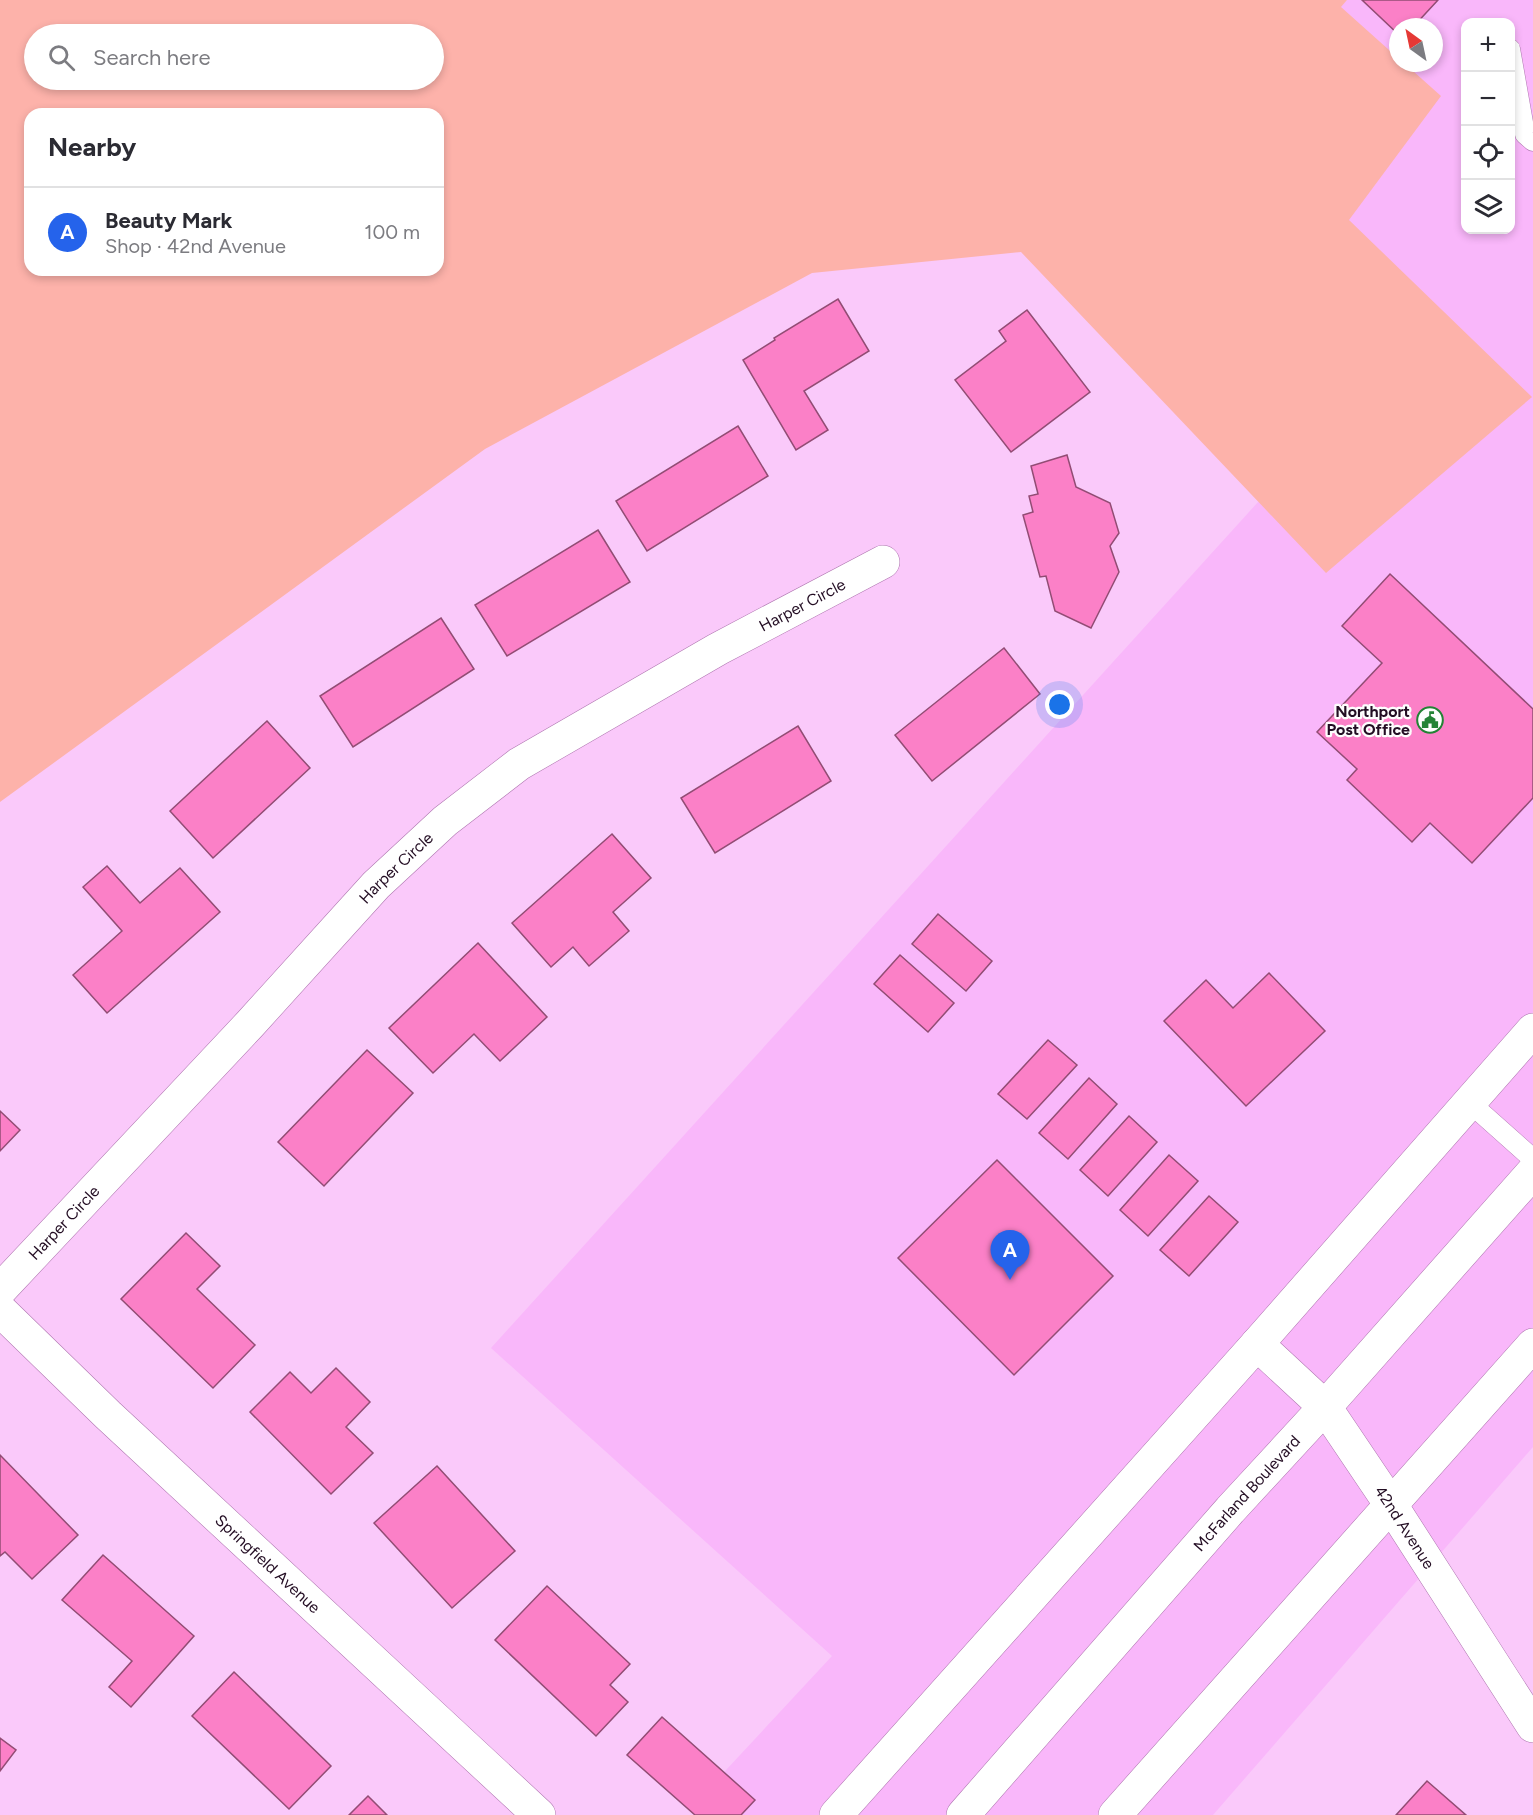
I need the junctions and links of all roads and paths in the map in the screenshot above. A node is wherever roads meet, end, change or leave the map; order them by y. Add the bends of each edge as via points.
1 (1514, 72) edge
2 (1533, 141) edge
3 (883, 562) dead end
4 (1533, 1030) edge
5 (1469, 1102) junction
6 (1533, 1158) edge
7 (1533, 1172) edge
8 (0, 1290) edge
9 (0, 1310) edge
10 (1257, 1344) junction
11 (1533, 1345) edge
12 (1325, 1407) junction
13 (1391, 1505) junction
14 (1533, 1726) edge
15 (539, 1815) edge
16 (836, 1815) edge
17 (963, 1815) edge
18 (1115, 1815) edge

1 - 2 lane via 1525,134
3 - 8 main road, Harper Circle via 718,648 519,764 445,821 376,885
4 - 5 main road
5 - 6 lane
5 - 10 main road
7 - 12 main road, McFarland Boulevard
9 - 15 main road, Springfield Avenue
10 - 12 main road, 42nd Avenue
10 - 16 main road
11 - 13 main road
12 - 13 main road, 42nd Avenue
12 - 17 main road, McFarland Boulevard
13 - 14 main road, 42nd Avenue
13 - 18 main road

